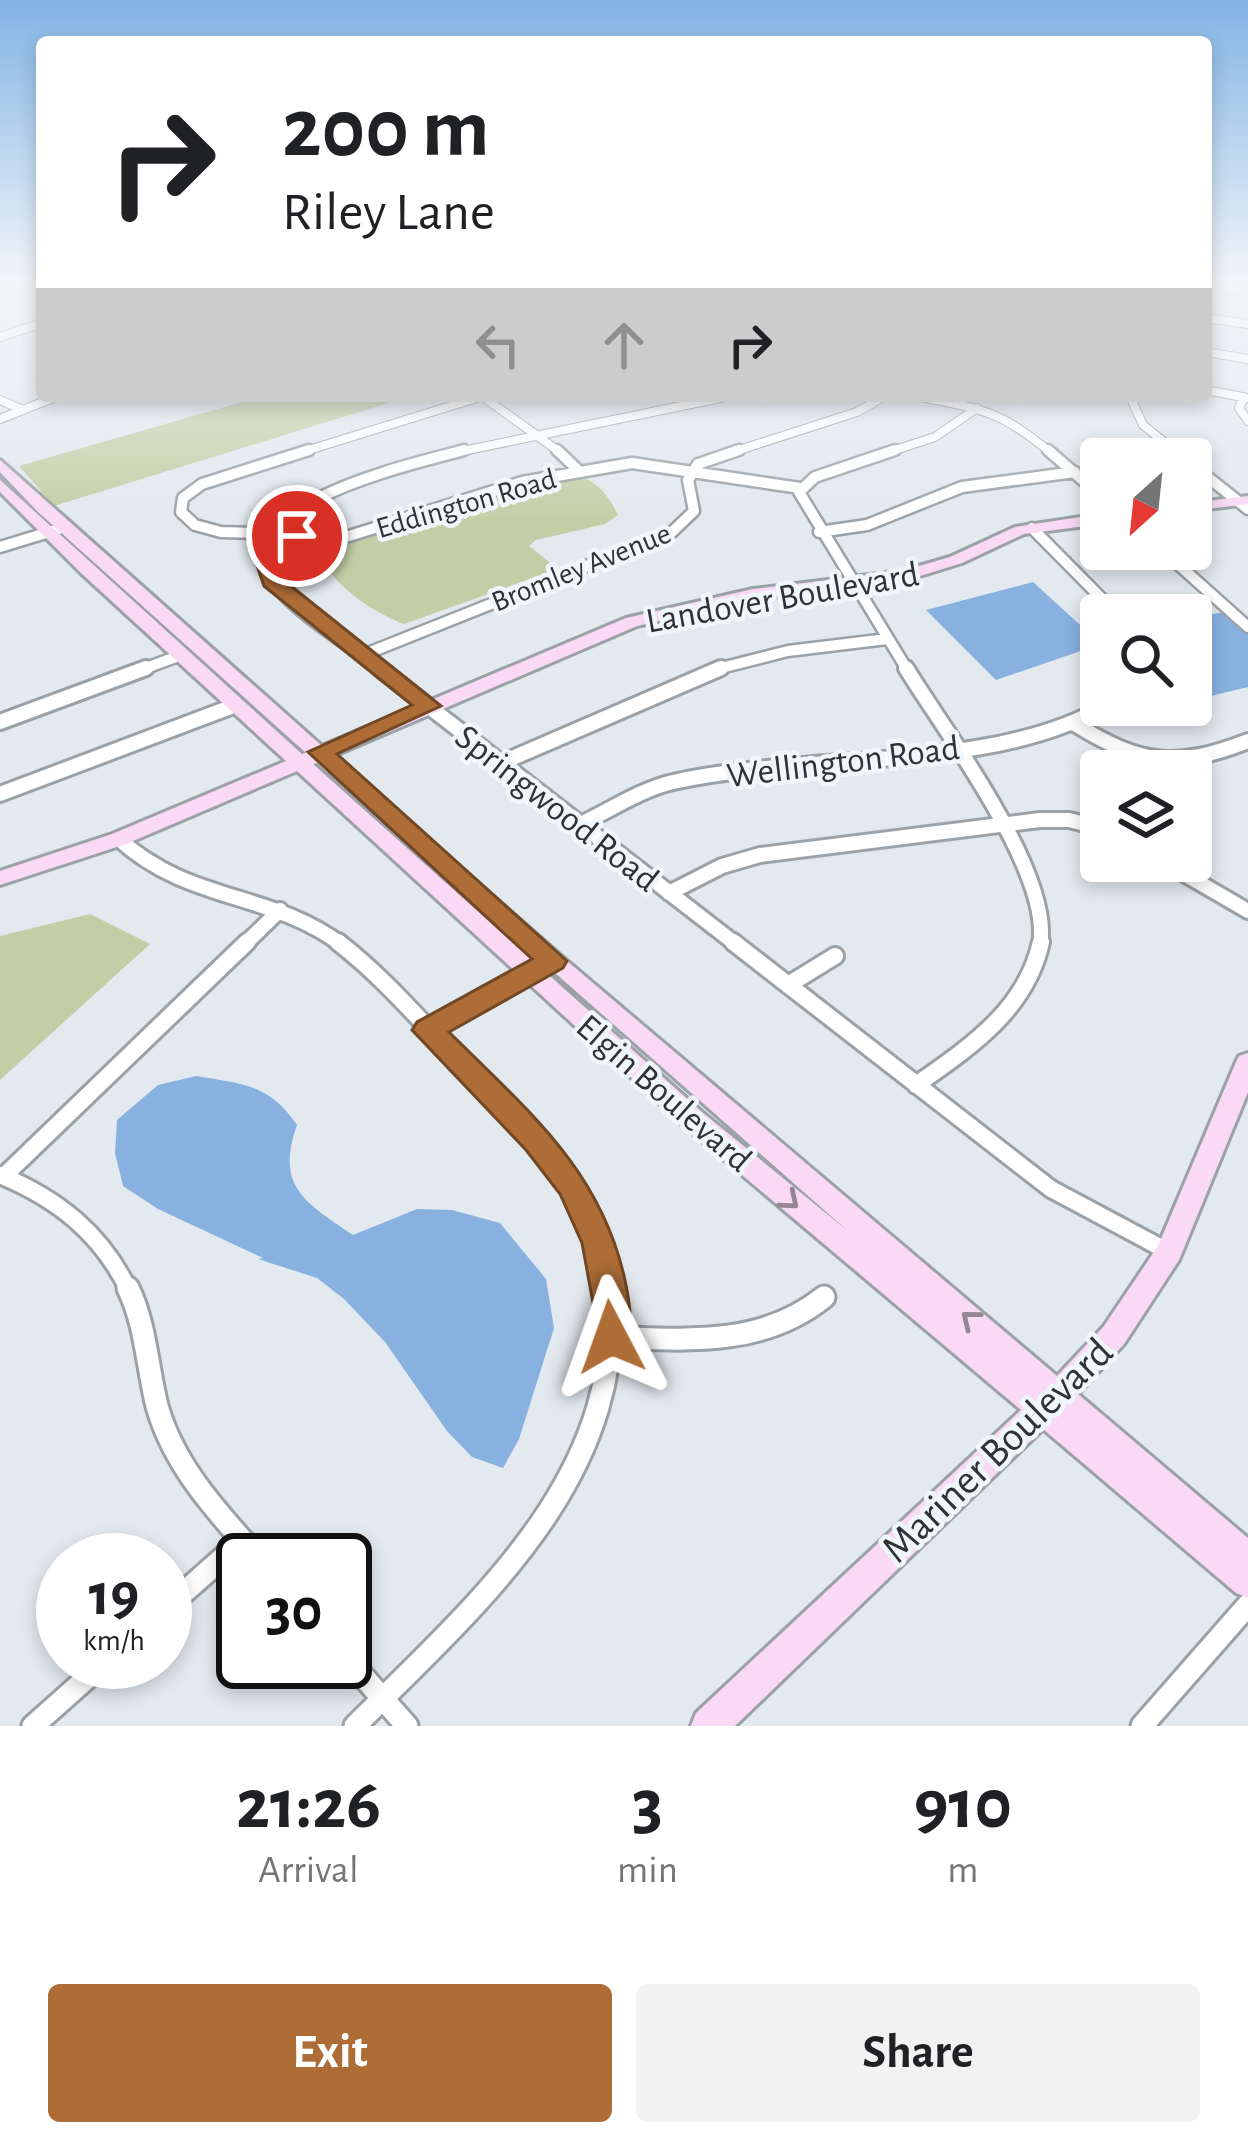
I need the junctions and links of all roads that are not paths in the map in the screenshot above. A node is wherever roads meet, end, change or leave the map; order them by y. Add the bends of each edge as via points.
1 (1212, 391) edge
2 (1246, 397) edge
3 (0, 400) edge
4 (36, 400) edge
5 (38, 402) edge
6 (463, 402) edge
7 (491, 402) edge
8 (700, 402) edge
9 (874, 402) edge
10 (946, 402) edge
11 (1132, 402) edge
12 (19, 408) junction
13 (977, 408) junction
14 (0, 415) edge
15 (1248, 422) edge
16 (540, 434) junction
17 (1160, 438) edge
18 (0, 464) edge
19 (692, 470) junction
20 (579, 471) junction
21 (1075, 472) junction
22 (1080, 477) edge
23 (1212, 479) edge
24 (0, 484) edge
25 (800, 488) junction
26 (1245, 503) edge
27 (1212, 505) edge
28 (1080, 522) edge
29 (1032, 528) junction
30 (56, 530) junction
31 (819, 532) junction
32 (270, 535) junction
33 (0, 547) edge
34 (1184, 570) edge
35 (851, 583) junction
36 (1097, 594) edge
37 (1248, 627) edge
38 (886, 640) junction
39 (181, 655) junction
40 (363, 655) junction
41 (236, 705) junction
42 (429, 706) junction
43 (1080, 721) edge
44 (0, 722) edge
45 (1075, 724) junction
46 (1248, 741) edge
47 (954, 747) junction
48 (310, 757) junction
49 (501, 763) junction
50 (0, 794) edge
51 (580, 824) junction
52 (1080, 824) edge
53 (1002, 825) junction
54 (119, 839) junction
55 (0, 878) edge
56 (1198, 882) edge
57 (669, 893) junction
58 (280, 910) junction
59 (1248, 911) edge
60 (836, 956) dead end
61 (542, 968) junction
62 (788, 986) junction
63 (428, 1030) junction
64 (1248, 1062) edge
65 (916, 1085) junction
66 (2, 1175) edge
67 (1169, 1252) junction
68 (824, 1297) dead end
69 (611, 1337) junction
70 (1050, 1403) junction
71 (235, 1533) edge
72 (1248, 1559) edge
73 (216, 1564) edge
74 (1248, 1581) edge
75 (192, 1585) edge
76 (1248, 1605) edge
77 (372, 1687) edge
78 (75, 1689) edge
79 (382, 1698) junction
80 (33, 1726) edge
81 (355, 1726) edge
82 (407, 1726) edge
83 (709, 1726) edge
84 (1142, 1726) edge

1 - 2 street
2 - 15 street via 1239,408
3 - 12 street
4 - 12 street
5 - 12 street
6 - 32 street, Eddington Road via 211,481 180,503 184,517 202,528
7 - 16 street
8 - 16 street
9 - 19 street, Bromley Avenue
10 - 13 street
11 - 17 street via 1136,418
12 - 14 street
13 - 21 street via 1022,426
13 - 25 street via 935,437
16 - 20 street
16 - 32 street via 334,490
18 - 30 main road
19 - 20 street, Eddington Road via 632,463
19 - 25 street, Eddington Road
19 - 40 street, Bromley Avenue via 694,511 681,527
20 - 32 street, Eddington Road via 361,534
21 - 22 street
21 - 31 street via 962,487 867,525
23 - 26 street
24 - 30 main road
25 - 31 street
26 - 27 main road
28 - 29 main road, Landover Boulevard
29 - 35 main road, Landover Boulevard via 940,566
29 - 36 street
30 - 33 street
30 - 39 main road, Elgin Boulevard
30 - 48 main road, Elgin Boulevard
31 - 35 street
32 - 40 street, Springwood Road via 263,554 272,581
34 - 37 street
35 - 38 street
35 - 42 main road, Landover Boulevard via 660,614
38 - 47 street
38 - 49 street via 788,651 709,671
39 - 41 main road, Elgin Boulevard
39 - 44 street
40 - 42 street, Springwood Road
41 - 48 main road, Elgin Boulevard
41 - 50 street
42 - 48 main road, Landover Boulevard
42 - 49 street, Springwood Road
43 - 45 street, Wellington Road
45 - 46 street via 1123,753 1164,763 1193,762
45 - 47 street, Wellington Road
47 - 51 street, Wellington Road via 681,779
47 - 53 street
48 - 54 main road, Landover Boulevard
48 - 61 main road, Elgin Boulevard
49 - 51 street, Springwood Road
51 - 57 street, Springwood Road
52 - 53 street
53 - 57 street via 760,855
53 - 65 street via 1039,898 1039,956 1011,1010
54 - 55 main road, Landover Boulevard
54 - 58 street via 165,879
56 - 59 street
57 - 62 street, Springwood Road
58 - 63 street via 347,949
58 - 66 street
60 - 62 street
61 - 63 street
61 - 70 main road, Elgin Boulevard via 693,1119
62 - 65 street, Springwood Road
63 - 69 street via 574,1186 600,1243
64 - 67 main road, Mariner Boulevard
65 - 67 street, Springwood Road via 1051,1190
66 - 71 street via 67,1210 114,1261 142,1327 164,1428 202,1495
67 - 70 main road, Mariner Boulevard via 1114,1335
68 - 69 street via 805,1317 745,1334
69 - 79 street via 597,1418 563,1493 515,1561
70 - 72 main road, Elgin Boulevard
70 - 74 main road, Elgin Boulevard
70 - 83 main road, Mariner Boulevard
73 - 75 street
76 - 84 street
77 - 79 street
78 - 80 street
79 - 81 street
79 - 82 street

